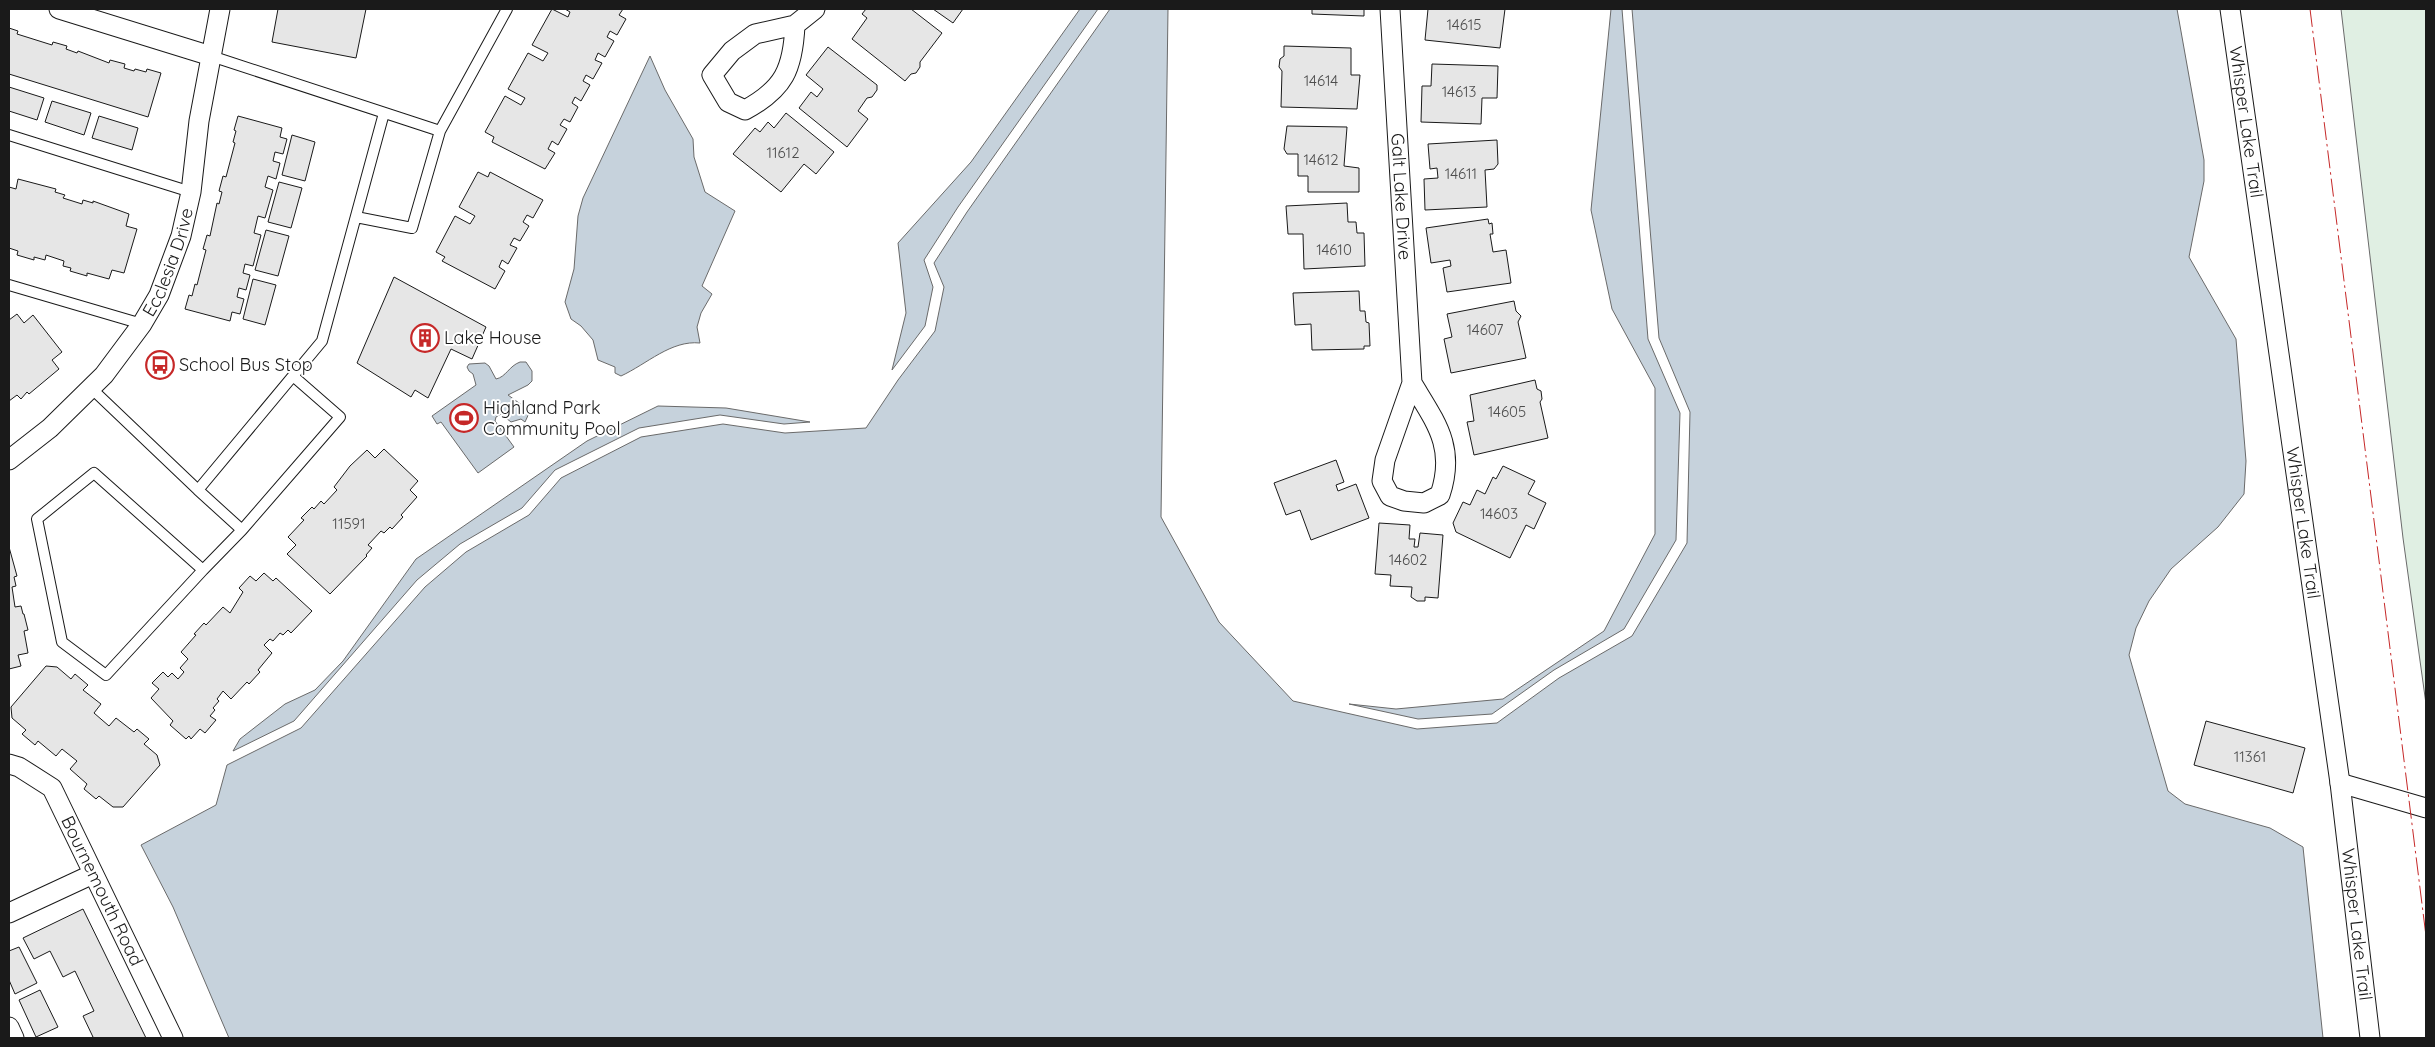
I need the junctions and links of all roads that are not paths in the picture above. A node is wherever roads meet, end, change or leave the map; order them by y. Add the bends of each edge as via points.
1 (59, 9) edge
2 (220, 9) edge
3 (506, 9) edge
4 (815, 9) edge
5 (1390, 9) edge
6 (2230, 9) edge
7 (796, 25) junction
8 (211, 56) junction
9 (384, 113) junction
10 (440, 131) junction
11 (9, 135) edge
12 (191, 192) junction
13 (356, 217) junction
14 (9, 285) edge
15 (142, 324) junction
16 (293, 376) junction
17 (1412, 383) junction
18 (91, 388) junction
19 (9, 460) edge
20 (198, 490) junction
21 (242, 530) junction
22 (203, 570) junction
23 (9, 764) edge
24 (2340, 783) junction
25 (2426, 808) edge
26 (93, 874) junction
27 (9, 912) edge
28 (9, 1027) edge
29 (14, 1038) edge
30 (173, 1038) edge
31 (2370, 1038) edge

1 - 8 street
2 - 8 street, Ecclesia Drive
3 - 10 lane
4 - 7 street
5 - 17 street, Galt Lake Drive
6 - 24 street, Whisper Lake Trail
7 - 7 street via 755,34 732,51 712,75 728,102 745,110 775,91 794,50
8 - 9 lane
8 - 12 street, Ecclesia Drive
9 - 10 lane
9 - 13 lane
10 - 13 lane via 412,228
11 - 12 lane
12 - 15 street, Ecclesia Drive via 172,261 159,295
13 - 16 lane via 322,341
14 - 15 lane
15 - 18 street, Ecclesia Drive
16 - 20 lane
16 - 21 lane via 340,417
17 - 17 street, Galt Lake Drive via 1431,414 1447,454 1447,475 1440,495 1424,503 1390,496 1382,481 1385,460
18 - 19 street, Ecclesia Drive via 50,428
18 - 20 lane
20 - 21 lane
21 - 22 lane
22 - 22 lane via 106,675 62,642 37,519 94,473
23 - 26 street, Bournemouth Road via 52,788
24 - 25 street
24 - 31 street, Whisper Lake Trail
26 - 27 street
26 - 30 street, Bournemouth Road
28 - 29 street

